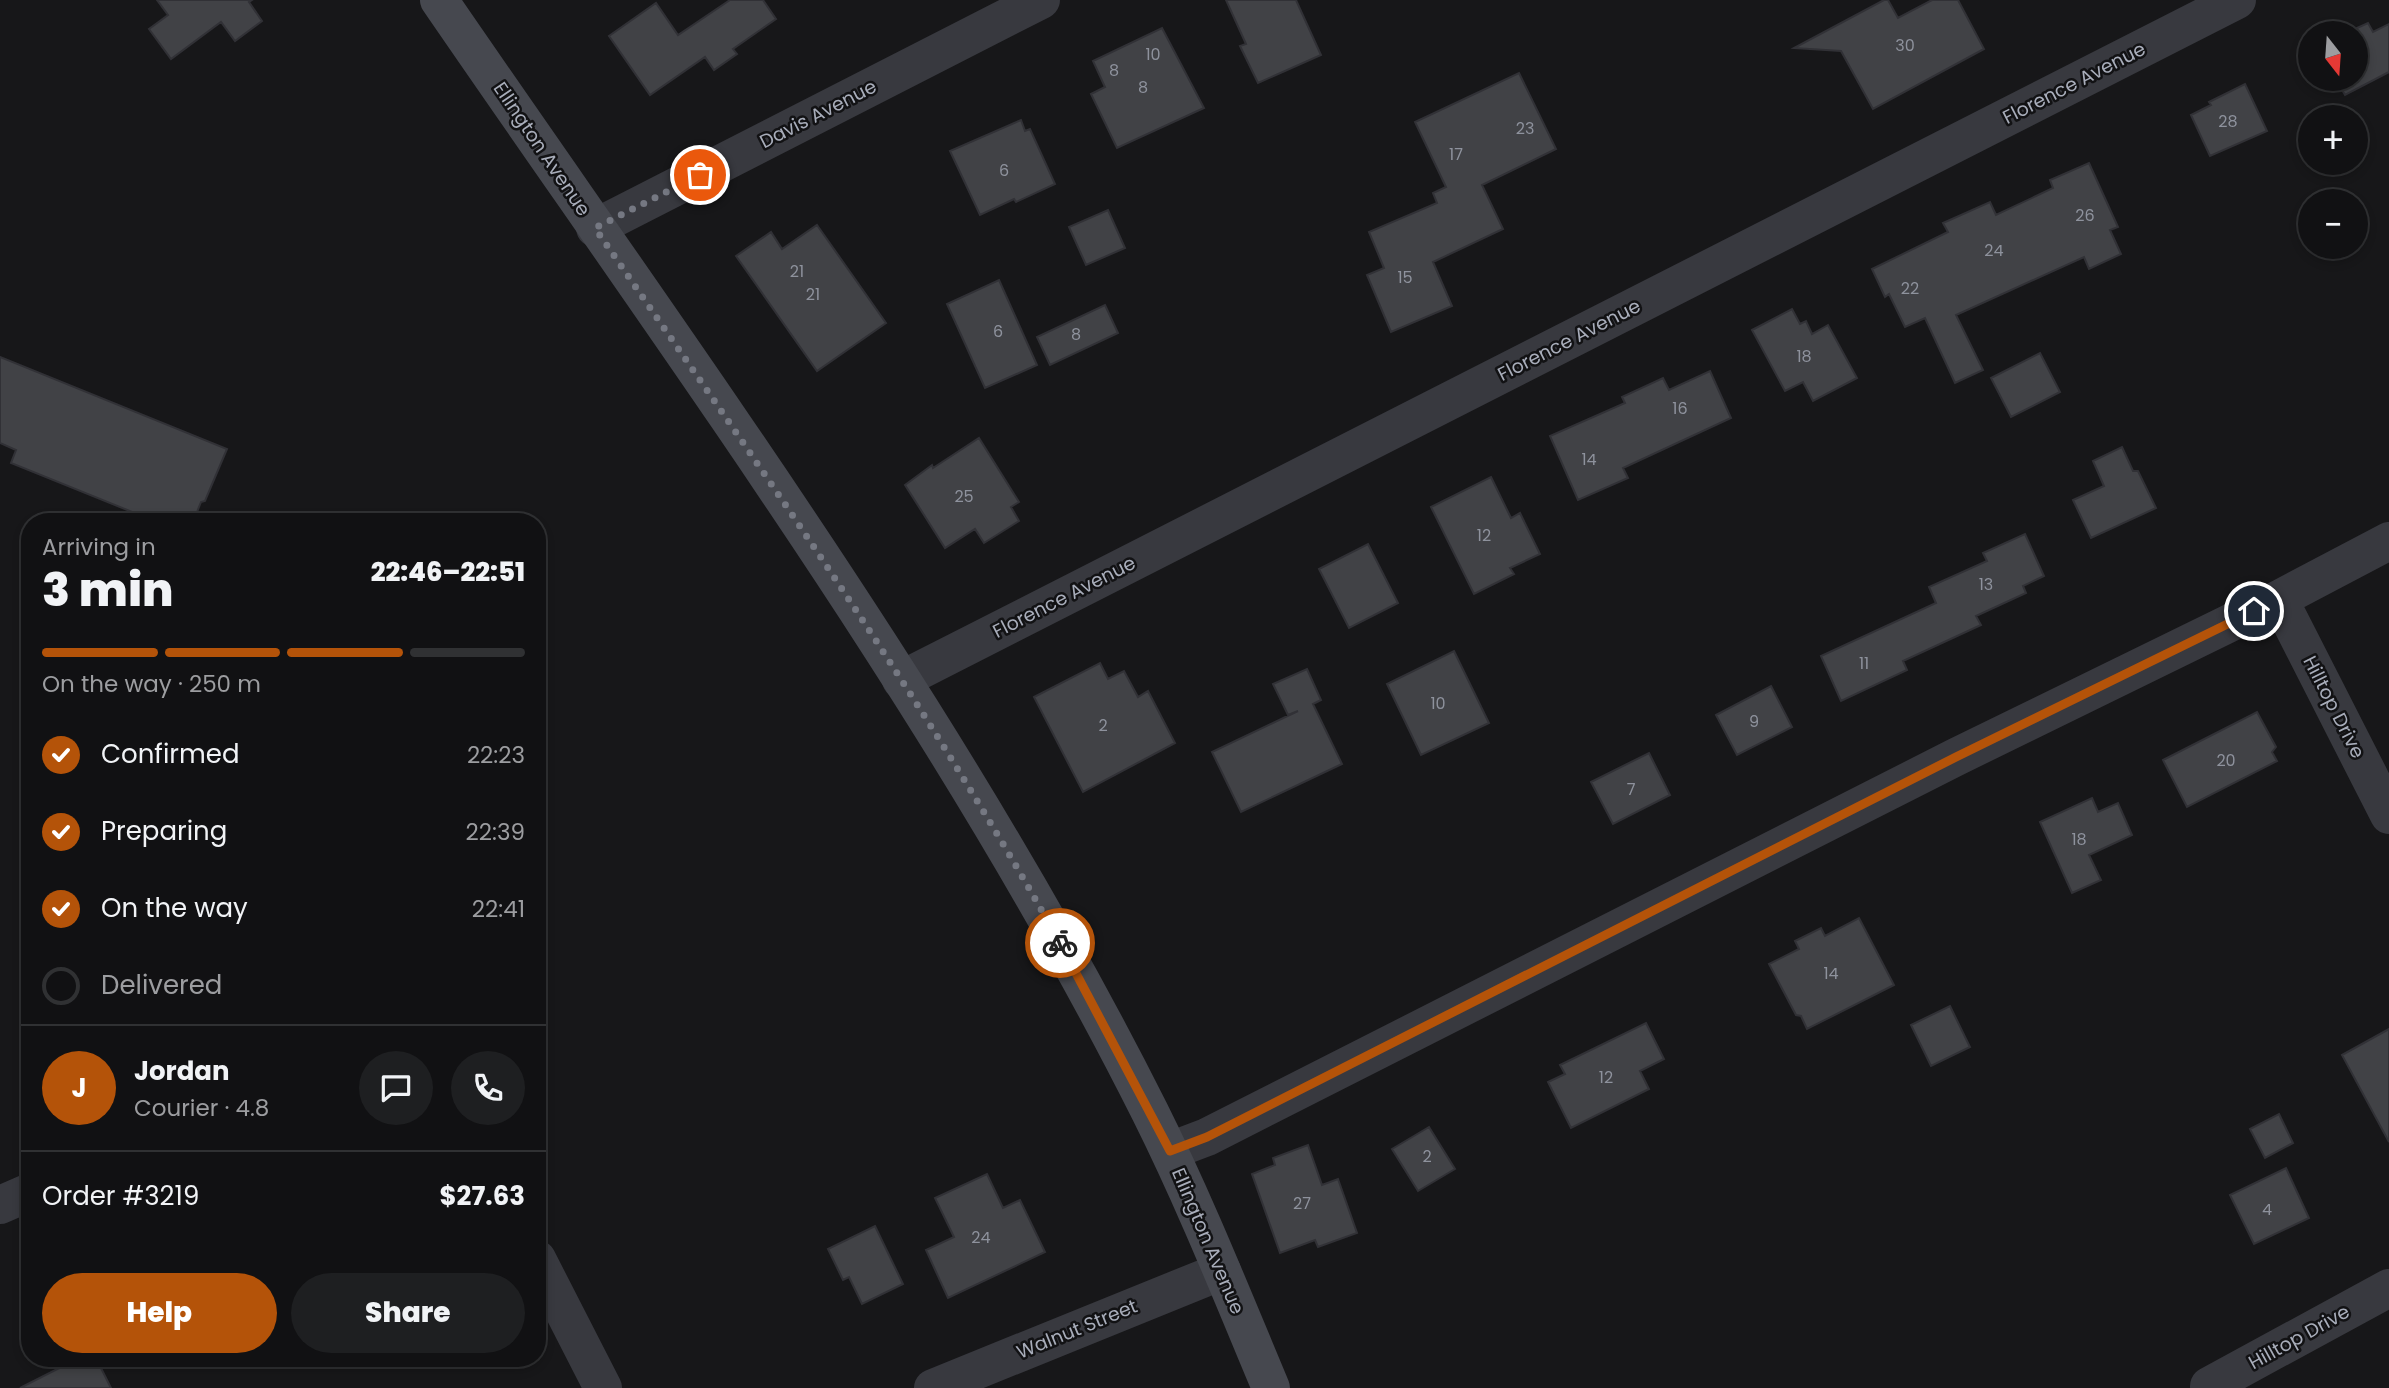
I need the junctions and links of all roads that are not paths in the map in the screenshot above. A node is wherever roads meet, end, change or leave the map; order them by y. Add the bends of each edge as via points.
1 (439, 0) edge
2 (1041, 0) edge
3 (2237, 0) edge
4 (595, 228) junction
5 (2389, 541) edge
6 (2278, 598) junction
7 (901, 680) junction
8 (2389, 815) edge
9 (1170, 1151) junction
10 (21, 1196) edge
11 (0, 1205) edge
12 (1222, 1271) junction
13 (546, 1277) edge
14 (2389, 1287) edge
15 (2210, 1387) edge
16 (603, 1388) edge
17 (933, 1388) edge
18 (1271, 1388) edge

1 - 4 street, Ellington Avenue
2 - 4 street, Davis Avenue
3 - 7 street, Florence Avenue
4 - 7 street, Ellington Avenue
5 - 6 street
6 - 8 street, Hilltop Drive
6 - 9 street via 1219,1131
7 - 9 street, Ellington Avenue via 1049,923
9 - 12 street, Ellington Avenue
10 - 11 street
12 - 17 street, Walnut Street
12 - 18 street, Ellington Avenue
13 - 16 street
14 - 15 street, Hilltop Drive

